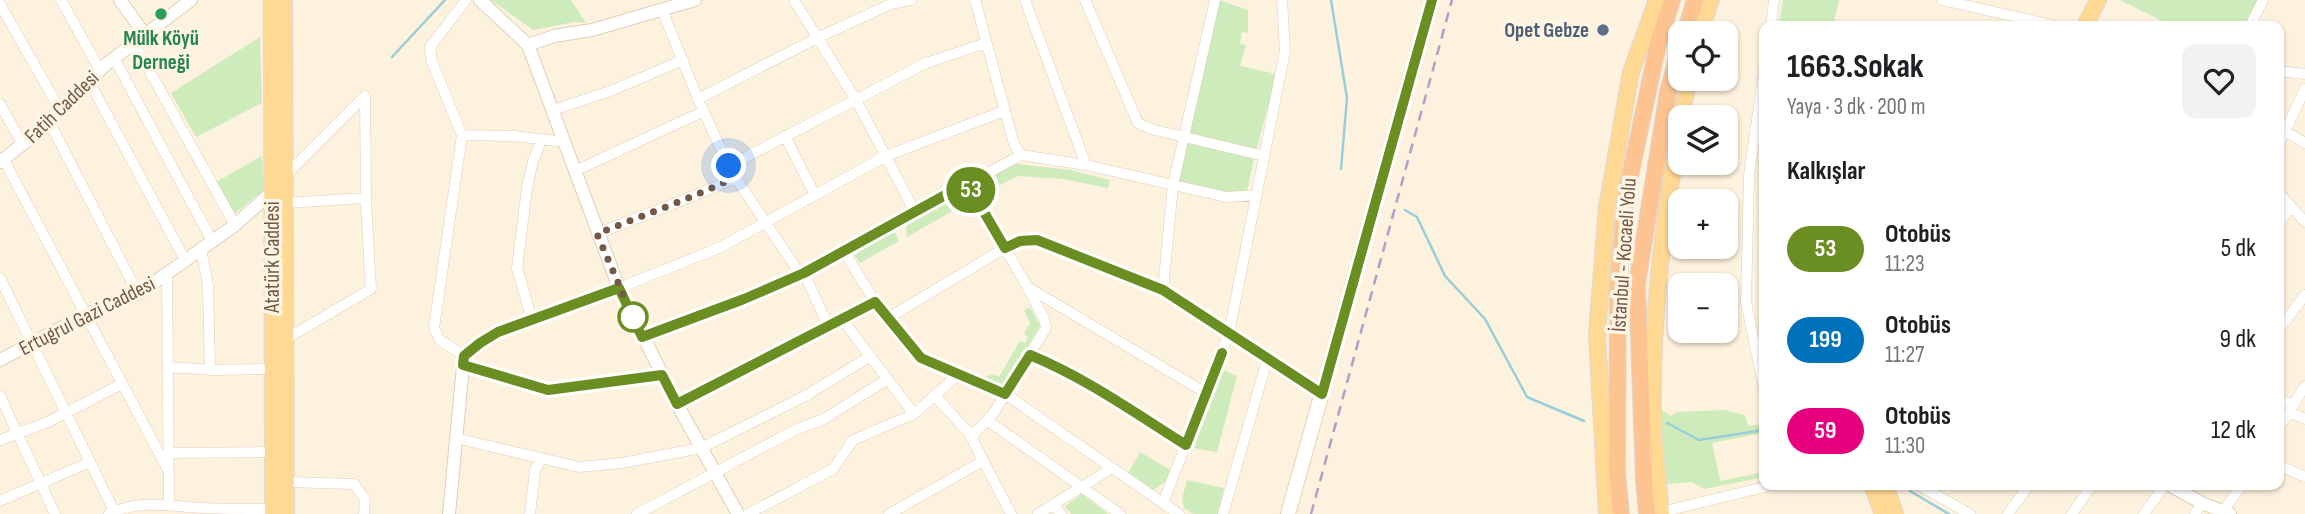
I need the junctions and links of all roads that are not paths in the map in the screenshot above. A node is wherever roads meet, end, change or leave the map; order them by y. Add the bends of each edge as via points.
1 (61, 0) edge
2 (120, 0) edge
3 (191, 0) edge
4 (272, 0) edge
5 (284, 0) edge
6 (466, 0) edge
7 (480, 0) edge
8 (695, 0) edge
9 (794, 0) edge
10 (911, 0) edge
11 (975, 0) edge
12 (1025, 0) edge
13 (1086, 0) edge
14 (1215, 0) edge
15 (1282, 0) edge
16 (1432, 0) edge
17 (1657, 0) edge
18 (1672, 0) edge
19 (1695, 0) edge
20 (1711, 0) edge
21 (1774, 0) edge
22 (1942, 0) edge
23 (2087, 0) edge
24 (2098, 0) edge
25 (2263, 0) edge
26 (0, 4) edge
27 (662, 9) junction
28 (1689, 21) edge
29 (1704, 21) edge
30 (1772, 21) edge
31 (2034, 21) edge
32 (2076, 21) edge
33 (2088, 21) edge
34 (2252, 21) edge
35 (819, 37) junction
36 (140, 39) junction
37 (986, 43) junction
38 (528, 45) junction
39 (114, 58) junction
40 (682, 60) junction
41 (100, 70) junction
42 (2284, 72) edge
43 (2305, 74) edge
44 (89, 81) junction
45 (2305, 89) edge
46 (1668, 91) edge
47 (855, 98) junction
48 (698, 99) junction
49 (0, 104) edge
50 (1759, 106) edge
51 (60, 110) junction
52 (553, 110) junction
53 (704, 111) junction
54 (1004, 111) junction
55 (49, 121) junction
56 (2285, 131) joint
57 (462, 135) junction
58 (785, 136) junction
59 (1184, 137) junction
60 (541, 141) junction
61 (564, 142) junction
62 (2305, 143) edge
63 (23, 145) junction
64 (1021, 155) junction
65 (886, 156) junction
66 (1264, 156) junction
67 (2, 161) edge
68 (1086, 165) junction
69 (729, 166) junction
70 (575, 171) junction
71 (286, 175) junction
72 (1672, 175) edge
73 (735, 177) junction
74 (967, 183) junction
75 (1173, 185) junction
76 (272, 192) junction
77 (1257, 194) junction
78 (815, 195) junction
79 (366, 198) junction
80 (2284, 198) edge
81 (286, 204) junction
82 (2291, 206) junction
83 (915, 212) junction
84 (2284, 216) edge
85 (2305, 222) edge
86 (764, 223) junction
87 (235, 225) junction
88 (597, 234) junction
89 (212, 241) junction
90 (1005, 248) junction
91 (201, 249) junction
92 (845, 251) junction
93 (185, 260) junction
94 (802, 273) junction
95 (167, 274) junction
96 (0, 278) edge
97 (619, 288) junction
98 (1028, 288) junction
99 (1163, 290) junction
100 (138, 293) junction
101 (2305, 295) edge
102 (875, 302) junction
103 (85, 315) junction
104 (888, 318) junction
105 (842, 319) junction
106 (532, 320) junction
107 (2284, 323) edge
108 (828, 326) junction
109 (1229, 333) junction
110 (642, 337) junction
111 (286, 339) junction
112 (33, 343) junction
113 (1030, 355) junction
114 (869, 356) junction
115 (1268, 357) junction
116 (0, 360) edge
117 (464, 360) junction
118 (1759, 365) edge
119 (168, 367) junction
120 (273, 369) junction
121 (210, 370) junction
122 (958, 374) junction
123 (662, 375) junction
124 (886, 380) junction
125 (122, 384) junction
126 (2305, 386) edge
127 (1206, 393) junction
128 (1005, 394) junction
129 (1322, 394) junction
130 (0, 396) edge
131 (935, 396) junction
132 (677, 404) junction
133 (2284, 404) edge
134 (2291, 409) junction
135 (67, 413) junction
136 (914, 414) junction
137 (2305, 419) edge
138 (2284, 420) edge
139 (988, 421) junction
140 (18, 433) junction
141 (971, 437) junction
142 (455, 438) junction
143 (0, 440) edge
144 (1186, 445) junction
145 (701, 448) junction
146 (273, 452) junction
147 (169, 453) junction
148 (541, 459) junction
149 (983, 461) junction
150 (90, 462) junction
151 (1112, 468) junction
152 (2284, 468) edge
153 (169, 472) junction
154 (714, 472) junction
155 (2305, 477) edge
156 (41, 481) junction
157 (286, 482) junction
158 (1082, 487) junction
159 (1759, 488) edge
160 (1874, 490) edge
161 (1887, 490) edge
162 (1927, 490) edge
163 (1941, 490) edge
164 (2025, 490) edge
165 (2089, 490) edge
166 (2163, 490) edge
167 (2174, 490) edge
168 (2239, 490) edge
169 (1938, 496) junction
170 (0, 501) edge
171 (1163, 503) junction
172 (169, 505) junction
173 (1053, 505) junction
174 (2198, 508) edge
175 (148, 509) edge
176 (200, 511) edge
177 (278, 512) edge
178 (2227, 512) edge
179 (111, 513) edge
180 (893, 513) edge
181 (1656, 513) edge
182 (55, 514) edge
183 (364, 514) edge
184 (449, 514) edge
185 (530, 514) edge
186 (637, 514) edge
187 (738, 514) edge
188 (748, 514) edge
189 (1010, 514) edge
190 (1038, 514) edge
191 (1060, 514) edge
192 (1121, 514) edge
193 (1179, 514) edge
194 (1223, 514) edge
195 (1288, 514) edge
196 (1606, 514) edge
197 (1621, 514) edge
198 (1883, 514) edge
199 (1895, 514) edge
200 (1970, 514) edge
201 (2008, 514) edge
202 (2072, 514) edge
203 (2144, 514) edge

1 - 41 street
2 - 36 street
3 - 36 street, Fatih Caddesi
4 - 76 main road, Atatürk Caddesi
5 - 71 main road
6 - 57 street via 430,47
7 - 38 street
8 - 27 street
9 - 35 street
10 - 35 street
11 - 37 street
12 - 68 street
13 - 59 street via 1138,123
14 - 59 street
15 - 66 street via 1285,51
16 - 129 main road
17 - 196 main road via 1631,72 1607,207 1597,334
18 - 197 highway, İstanbul - Kocaeli Yolu via 1658,44 1626,195 1618,289
19 - 28 highway
20 - 29 main road
21 - 30 street
22 - 31 street
23 - 32 main road
24 - 33 main road
25 - 34 street
26 - 51 street
27 - 38 street
27 - 40 street
35 - 47 street
35 - 48 street
36 - 39 street, Fatih Caddesi
36 - 87 street
37 - 47 street via 926,63
37 - 54 street
38 - 52 street
39 - 41 street, Fatih Caddesi
39 - 89 street
40 - 48 street
40 - 52 street
41 - 44 street, Fatih Caddesi
42 - 43 street
44 - 51 street, Fatih Caddesi
44 - 93 street
45 - 56 street
46 - 181 highway via 1637,284 1644,480
47 - 58 street
47 - 65 street
48 - 53 street
49 - 63 street
50 - 118 street via 1749,175 1746,302
51 - 55 street, Fatih Caddesi
52 - 61 street
53 - 69 street
53 - 70 street
54 - 64 street
54 - 65 street
55 - 63 street, Fatih Caddesi
55 - 100 street
56 - 62 street
57 - 60 street
57 - 117 street via 434,328 440,340
58 - 69 street
58 - 78 street
59 - 66 street
59 - 75 street
60 - 61 street
60 - 106 street via 527,188 517,268
61 - 70 street
63 - 67 street, Fatih Caddesi
64 - 68 street
64 - 74 street
65 - 78 street
65 - 83 street
66 - 77 street
67 - 103 street
68 - 75 street
69 - 73 street
70 - 88 street
71 - 79 street via 365,96
71 - 81 main road
72 - 181 main road via 1655,315
73 - 86 street
73 - 88 street
74 - 83 street
74 - 90 street
75 - 77 street via 1226,197
75 - 99 street
76 - 87 street, Ertugrul Gazi Caddesi
76 - 120 main road, Atatürk Caddesi
77 - 109 street
78 - 86 street
79 - 81 street
79 - 111 street via 371,289
80 - 82 street
81 - 111 main road
82 - 84 street
82 - 85 street
83 - 92 street
86 - 94 street
86 - 97 street via 719,248
87 - 89 street, Ertugrul Gazi Caddesi
88 - 97 street
89 - 91 street, Ertugrul Gazi Caddesi
90 - 98 street
90 - 99 street via 1037,240
90 - 104 street
91 - 93 street, Ertugrul Gazi Caddesi
91 - 121 street via 208,285
92 - 94 street
92 - 102 street
93 - 95 street, Ertugrul Gazi Caddesi
94 - 108 street
94 - 110 street
95 - 100 street, Ertugrul Gazi Caddesi
95 - 119 street
96 - 112 street
97 - 106 street
97 - 110 street
98 - 113 street via 1046,328
98 - 127 street
99 - 109 street
100 - 103 street, Ertugrul Gazi Caddesi
101 - 107 street
102 - 104 street
102 - 105 street
103 - 112 street, Ertugrul Gazi Caddesi
103 - 125 street
104 - 122 street via 921,358
105 - 108 street
105 - 114 street
106 - 117 street via 498,332
108 - 132 street
109 - 115 street
109 - 127 street
110 - 123 street
111 - 157 main road
112 - 116 street, Ertugrul Gazi Caddesi
112 - 135 street
113 - 128 street
113 - 144 street via 1088,383
114 - 124 street
114 - 145 street via 807,395
115 - 129 street
115 - 194 street
117 - 123 street via 548,390
117 - 142 street
119 - 121 street
119 - 147 street
120 - 121 street
120 - 146 main road, Atatürk Caddesi
122 - 128 street
122 - 131 street
123 - 132 street
124 - 136 street
124 - 154 street via 824,419
125 - 135 street
125 - 153 street
126 - 134 street
127 - 144 street
128 - 139 street
128 - 151 street
129 - 195 main road
130 - 140 street
131 - 136 street
131 - 141 street
132 - 145 street
133 - 134 street
134 - 137 street
134 - 138 street
135 - 140 street
135 - 150 street
136 - 188 street via 853,440 833,469
139 - 141 street
139 - 158 street
140 - 143 street
140 - 156 street
141 - 149 street
142 - 148 street
142 - 184 street
144 - 171 street
145 - 148 street via 579,467
145 - 154 street
146 - 147 street
146 - 177 main road, Atatürk Caddesi
147 - 153 street
148 - 185 street via 535,470
149 - 180 street
149 - 189 street
150 - 156 street
150 - 179 street
151 - 158 street
151 - 171 street
152 - 155 street
153 - 172 street
154 - 186 street
154 - 187 street
156 - 170 street
156 - 182 street
157 - 177 main road
157 - 183 street via 354,484 365,499
158 - 173 street
158 - 192 street
159 - 181 street
160 - 198 main road
161 - 199 main road
162 - 169 street
163 - 169 street
164 - 201 street
165 - 202 street
166 - 203 street
167 - 174 street
168 - 178 street
169 - 200 street
171 - 193 street
172 - 175 street
172 - 176 street
173 - 190 street
173 - 191 street
174 - 178 street
175 - 179 street
176 - 177 street

